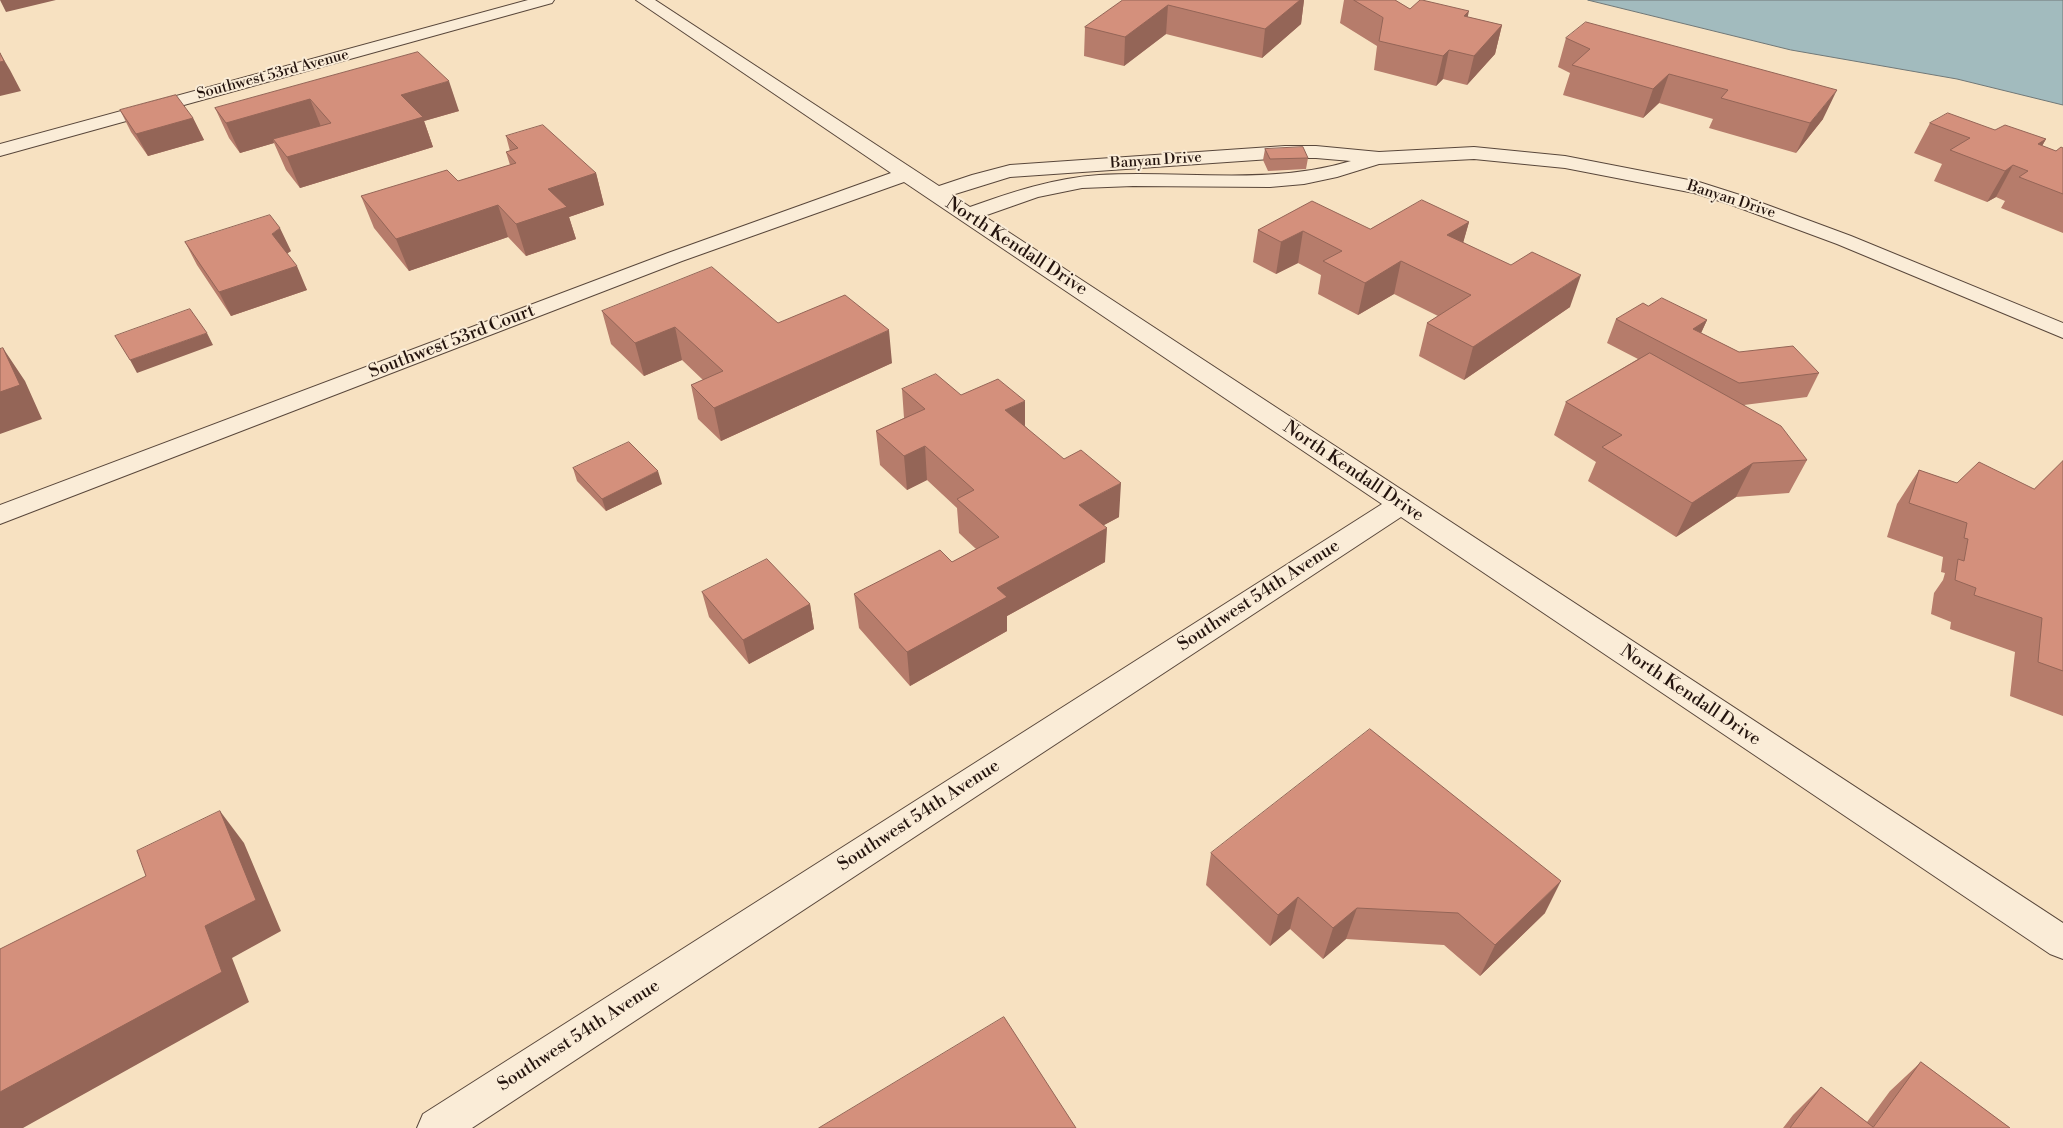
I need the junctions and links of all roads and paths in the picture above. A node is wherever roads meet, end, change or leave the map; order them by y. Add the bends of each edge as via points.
1 (546, 0) edge
2 (644, 0) edge
3 (0, 150) edge
4 (1379, 158) junction
5 (905, 175) junction
6 (936, 194) junction
7 (967, 215) junction
8 (2063, 331) edge
9 (1402, 504) junction
10 (0, 515) edge
11 (2063, 942) edge
12 (437, 1128) edge

1 - 3 street, Southwest 53rd Avenue
2 - 5 street, North Kendall Drive
4 - 6 street, Banyan Drive via 1286,152 1022,170 989,176
4 - 7 street, Banyan Drive via 1349,170 1301,179 1073,183 1029,193
4 - 8 street, Banyan Drive via 1474,154 1528,157 1699,188 1806,225
5 - 6 street, North Kendall Drive
5 - 10 street, Southwest 53rd Court via 675,257
6 - 7 street, North Kendall Drive
7 - 9 street, North Kendall Drive
9 - 11 street, North Kendall Drive
9 - 12 street, Southwest 54th Avenue

